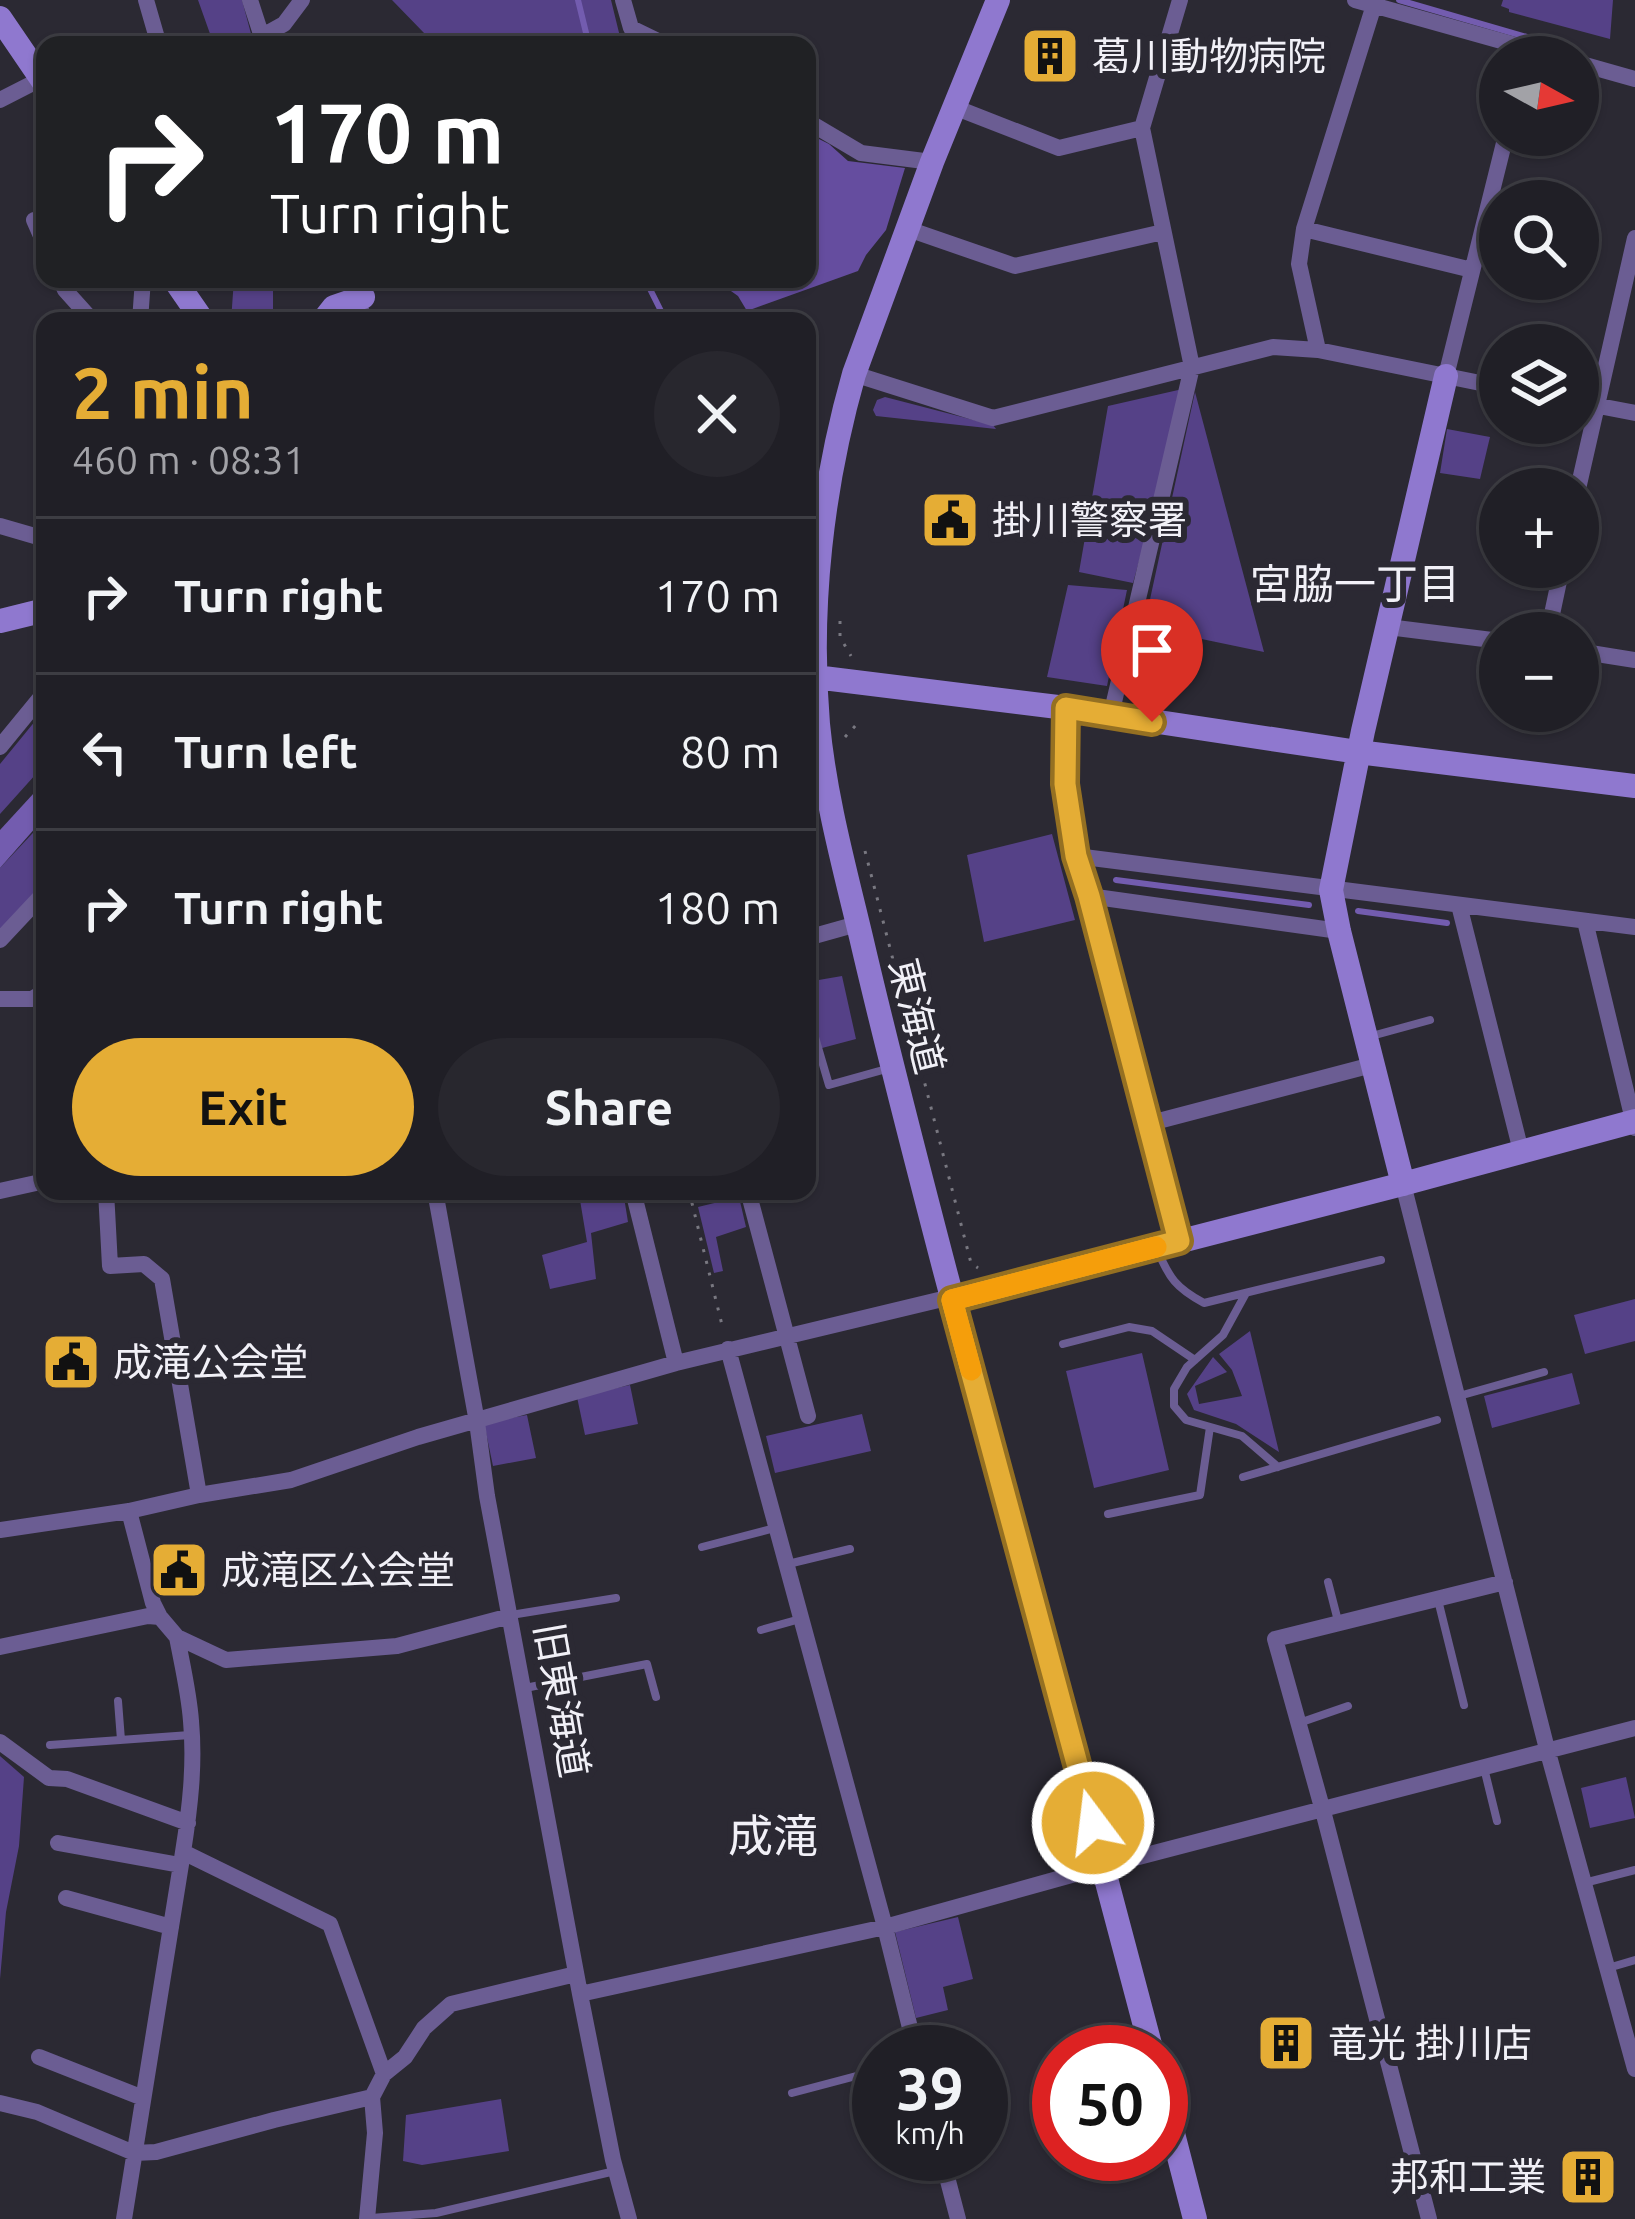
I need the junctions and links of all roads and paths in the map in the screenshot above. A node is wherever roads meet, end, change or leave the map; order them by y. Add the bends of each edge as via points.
1 (146, 0) edge
2 (250, 0) edge
3 (302, 0) edge
4 (623, 0) edge
5 (998, 0) edge
6 (1180, 0) edge
7 (1355, 0) edge
8 (1374, 5) junction
9 (1419, 9) edge
10 (0, 18) edge
11 (156, 36) edge
12 (252, 36) edge
13 (263, 36) edge
14 (647, 36) edge
15 (1485, 36) edge
16 (1599, 69) edge
17 (36, 72) edge
18 (1635, 79) edge
19 (36, 85) edge
20 (0, 100) edge
21 (954, 107) junction
22 (816, 126) edge
23 (1142, 128) junction
24 (1501, 156) edge
25 (932, 162) junction
26 (34, 220) dead end
27 (36, 224) edge
28 (908, 229) junction
29 (1304, 230) junction
30 (1163, 232) junction
31 (1635, 238) edge
32 (1472, 270) junction
33 (64, 288) edge
34 (362, 299) edge
35 (85, 312) edge
36 (330, 312) edge
37 (1318, 350) junction
38 (1599, 360) edge
39 (1192, 367) junction
40 (854, 374) junction
41 (1446, 376) junction
42 (1479, 383) edge
43 (1599, 406) edge
44 (1635, 413) edge
45 (816, 517) edge
46 (0, 526) edge
47 (36, 536) edge
48 (816, 608) edge
49 (36, 612) edge
50 (840, 616) dead end
51 (0, 621) edge
52 (1388, 627) junction
53 (839, 637) dead end
54 (1479, 638) edge
55 (1599, 654) edge
56 (1635, 660) edge
57 (816, 678) edge
58 (36, 703) edge
59 (1066, 708) junction
60 (1111, 715) junction
61 (0, 747) edge
62 (1358, 752) junction
63 (1635, 786) edge
64 (817, 798) edge
65 (1076, 856) junction
66 (1331, 890) junction
67 (1089, 896) junction
68 (36, 902) edge
69 (1460, 904) junction
70 (1585, 921) junction
71 (857, 924) junction
72 (1635, 928) edge
73 (1339, 931) junction
74 (816, 935) edge
75 (0, 940) edge
76 (36, 997) edge
77 (0, 999) edge
78 (1430, 1020) dead end
79 (1365, 1038) junction
80 (816, 1041) edge
81 (1372, 1065) junction
82 (892, 1067) junction
83 (1634, 1123) edge
84 (1147, 1124) junction
85 (1521, 1151) junction
86 (36, 1183) edge
87 (1403, 1184) junction
88 (0, 1191) edge
89 (106, 1200) edge
90 (437, 1200) edge
91 (635, 1200) edge
92 (690, 1200) edge
93 (750, 1200) edge
94 (1167, 1244) junction
95 (1381, 1260) dead end
96 (1246, 1293) junction
97 (952, 1298) junction
98 (786, 1335) junction
99 (1063, 1344) dead end
100 (728, 1349) junction
101 (1195, 1360) junction
102 (676, 1363) junction
103 (1544, 1372) dead end
104 (1458, 1396) junction
105 (808, 1416) dead end
106 (1437, 1420) dead end
107 (477, 1422) junction
108 (1210, 1427) junction
109 (1278, 1467) junction
110 (1243, 1477) dead end
111 (199, 1496) junction
112 (129, 1511) junction
113 (1108, 1514) dead end
114 (777, 1528) junction
115 (0, 1530) edge
116 (702, 1547) dead end
117 (850, 1549) dead end
118 (787, 1564) junction
119 (1328, 1582) dead end
120 (1505, 1582) junction
121 (616, 1598) dead end
122 (1438, 1599) junction
123 (510, 1616) junction
124 (160, 1617) junction
125 (801, 1618) junction
126 (1338, 1623) junction
127 (761, 1630) dead end
128 (177, 1637) junction
129 (0, 1648) edge
130 (524, 1689) junction
131 (656, 1697) dead end
132 (118, 1700) dead end
133 (1464, 1705) dead end
134 (1348, 1706) dead end
135 (1299, 1723) junction
136 (1635, 1728) edge
137 (191, 1735) junction
138 (121, 1740) junction
139 (0, 1742) edge
140 (50, 1745) dead end
141 (1547, 1749) junction
142 (1484, 1767) junction
143 (1323, 1811) junction
144 (1497, 1821) dead end
145 (188, 1823) junction
146 (58, 1843) dead end
147 (181, 1858) junction
148 (1104, 1866) junction
149 (1635, 1870) edge
150 (1584, 1883) junction
151 (66, 1898) dead end
152 (885, 1927) junction
153 (170, 1928) junction
154 (1635, 1960) edge
155 (1607, 1968) junction
156 (576, 1974) junction
157 (580, 1994) junction
158 (909, 2025) edge
159 (1145, 2025) edge
160 (39, 2056) dead end
161 (1635, 2069) edge
162 (384, 2074) junction
163 (852, 2076) edge
164 (792, 2092) dead end
165 (372, 2097) junction
166 (143, 2098) junction
167 (0, 2103) edge
168 (134, 2153) junction
169 (616, 2171) junction
170 (948, 2181) edge
171 (1185, 2181) edge
172 (368, 2218) edge
173 (124, 2219) edge
174 (629, 2219) edge
175 (958, 2219) edge
176 (1195, 2219) edge
177 (1429, 2219) edge

1 - 11 street
2 - 12 street
3 - 13 street
4 - 14 street via 631,28
5 - 21 street, 東海道
6 - 23 street
7 - 8 street
8 - 9 street
8 - 29 street
9 - 15 street
10 - 17 street
16 - 18 street
19 - 20 street
21 - 23 street via 1059,148
21 - 25 street, 東海道
22 - 25 street via 861,153
23 - 30 street
24 - 32 street
25 - 28 street, 東海道
26 - 27 street
28 - 30 street via 1015,266
28 - 40 street, 東海道
29 - 32 street
29 - 37 street via 1299,264
30 - 39 street
31 - 38 street
32 - 41 street
33 - 35 street
34 - 36 street
37 - 39 street via 1273,347
37 - 41 street
39 - 40 street via 993,418
39 - 60 street
40 - 45 street, 東海道
41 - 42 street
41 - 52 street
43 - 44 street
45 - 48 street, 東海道
46 - 47 street
49 - 51 street
50 - 53 path
52 - 54 street
52 - 62 street
55 - 56 street
57 - 59 street
58 - 61 street
59 - 60 street
59 - 65 street via 1065,784
60 - 62 street
62 - 63 street
62 - 66 street
64 - 71 street, 東海道
65 - 66 street
65 - 67 street
66 - 69 street
66 - 73 street
67 - 73 street
67 - 84 street
68 - 75 street
69 - 70 street
69 - 85 street
70 - 72 street
70 - 83 street
71 - 74 street
71 - 82 street, 東海道
73 - 79 street
76 - 77 street
78 - 79 lane
79 - 81 street
80 - 82 lane via 829,1085
81 - 84 street
81 - 87 street
82 - 97 street, 東海道
83 - 85 street
84 - 94 street
85 - 87 street
86 - 88 street
87 - 94 street
87 - 104 street
89 - 111 street via 110,1266 144,1264 162,1279
90 - 107 street, 旧東海道
91 - 102 street
92 - 100 path
93 - 98 street
94 - 96 lane via 1167,1273 1180,1290 1204,1303
94 - 97 street
95 - 96 lane
96 - 101 lane via 1223,1335
97 - 98 street
97 - 148 street, 東海道
98 - 100 street
98 - 105 street
99 - 101 lane via 1129,1327 1152,1331
100 - 102 street
100 - 114 street
101 - 108 lane via 1174,1389 1174,1406 1186,1420
102 - 107 street
103 - 104 lane
104 - 120 street
106 - 109 lane
107 - 111 street via 291,1480
107 - 123 street, 旧東海道
108 - 109 lane via 1242,1436
108 - 113 lane via 1200,1495
109 - 110 lane
111 - 112 street
112 - 115 street
112 - 124 street
114 - 116 lane
114 - 118 street
117 - 118 lane
118 - 125 street
119 - 126 lane
120 - 122 street
120 - 141 street
121 - 123 lane
122 - 126 street
122 - 133 lane
123 - 128 street via 397,1646 226,1660
123 - 130 street, 旧東海道
124 - 128 street
124 - 129 street
125 - 127 lane
125 - 152 street
126 - 135 street via 1275,1639
128 - 137 street
130 - 131 lane via 647,1664
130 - 156 street, 旧東海道
132 - 138 lane
134 - 135 lane
135 - 143 street
136 - 141 street
137 - 138 lane
137 - 145 street
138 - 140 lane
139 - 145 street via 50,1778
141 - 142 street
141 - 150 street
142 - 143 street
142 - 144 lane
143 - 148 street
143 - 177 street
145 - 147 street
146 - 147 street
147 - 153 street
147 - 162 street via 330,1924
148 - 152 street
148 - 159 street, 東海道
149 - 150 lane
150 - 155 street
151 - 153 street
152 - 157 street
152 - 158 street
153 - 166 street
154 - 155 lane
155 - 161 street
156 - 157 street, 旧東海道
156 - 162 street via 451,2004
157 - 169 street, 旧東海道
160 - 166 street
162 - 165 street
163 - 164 lane
165 - 168 street
165 - 172 street
166 - 168 street
167 - 168 street
168 - 173 street
169 - 172 lane via 436,2213
169 - 174 street, 旧東海道
170 - 175 street
171 - 176 street

